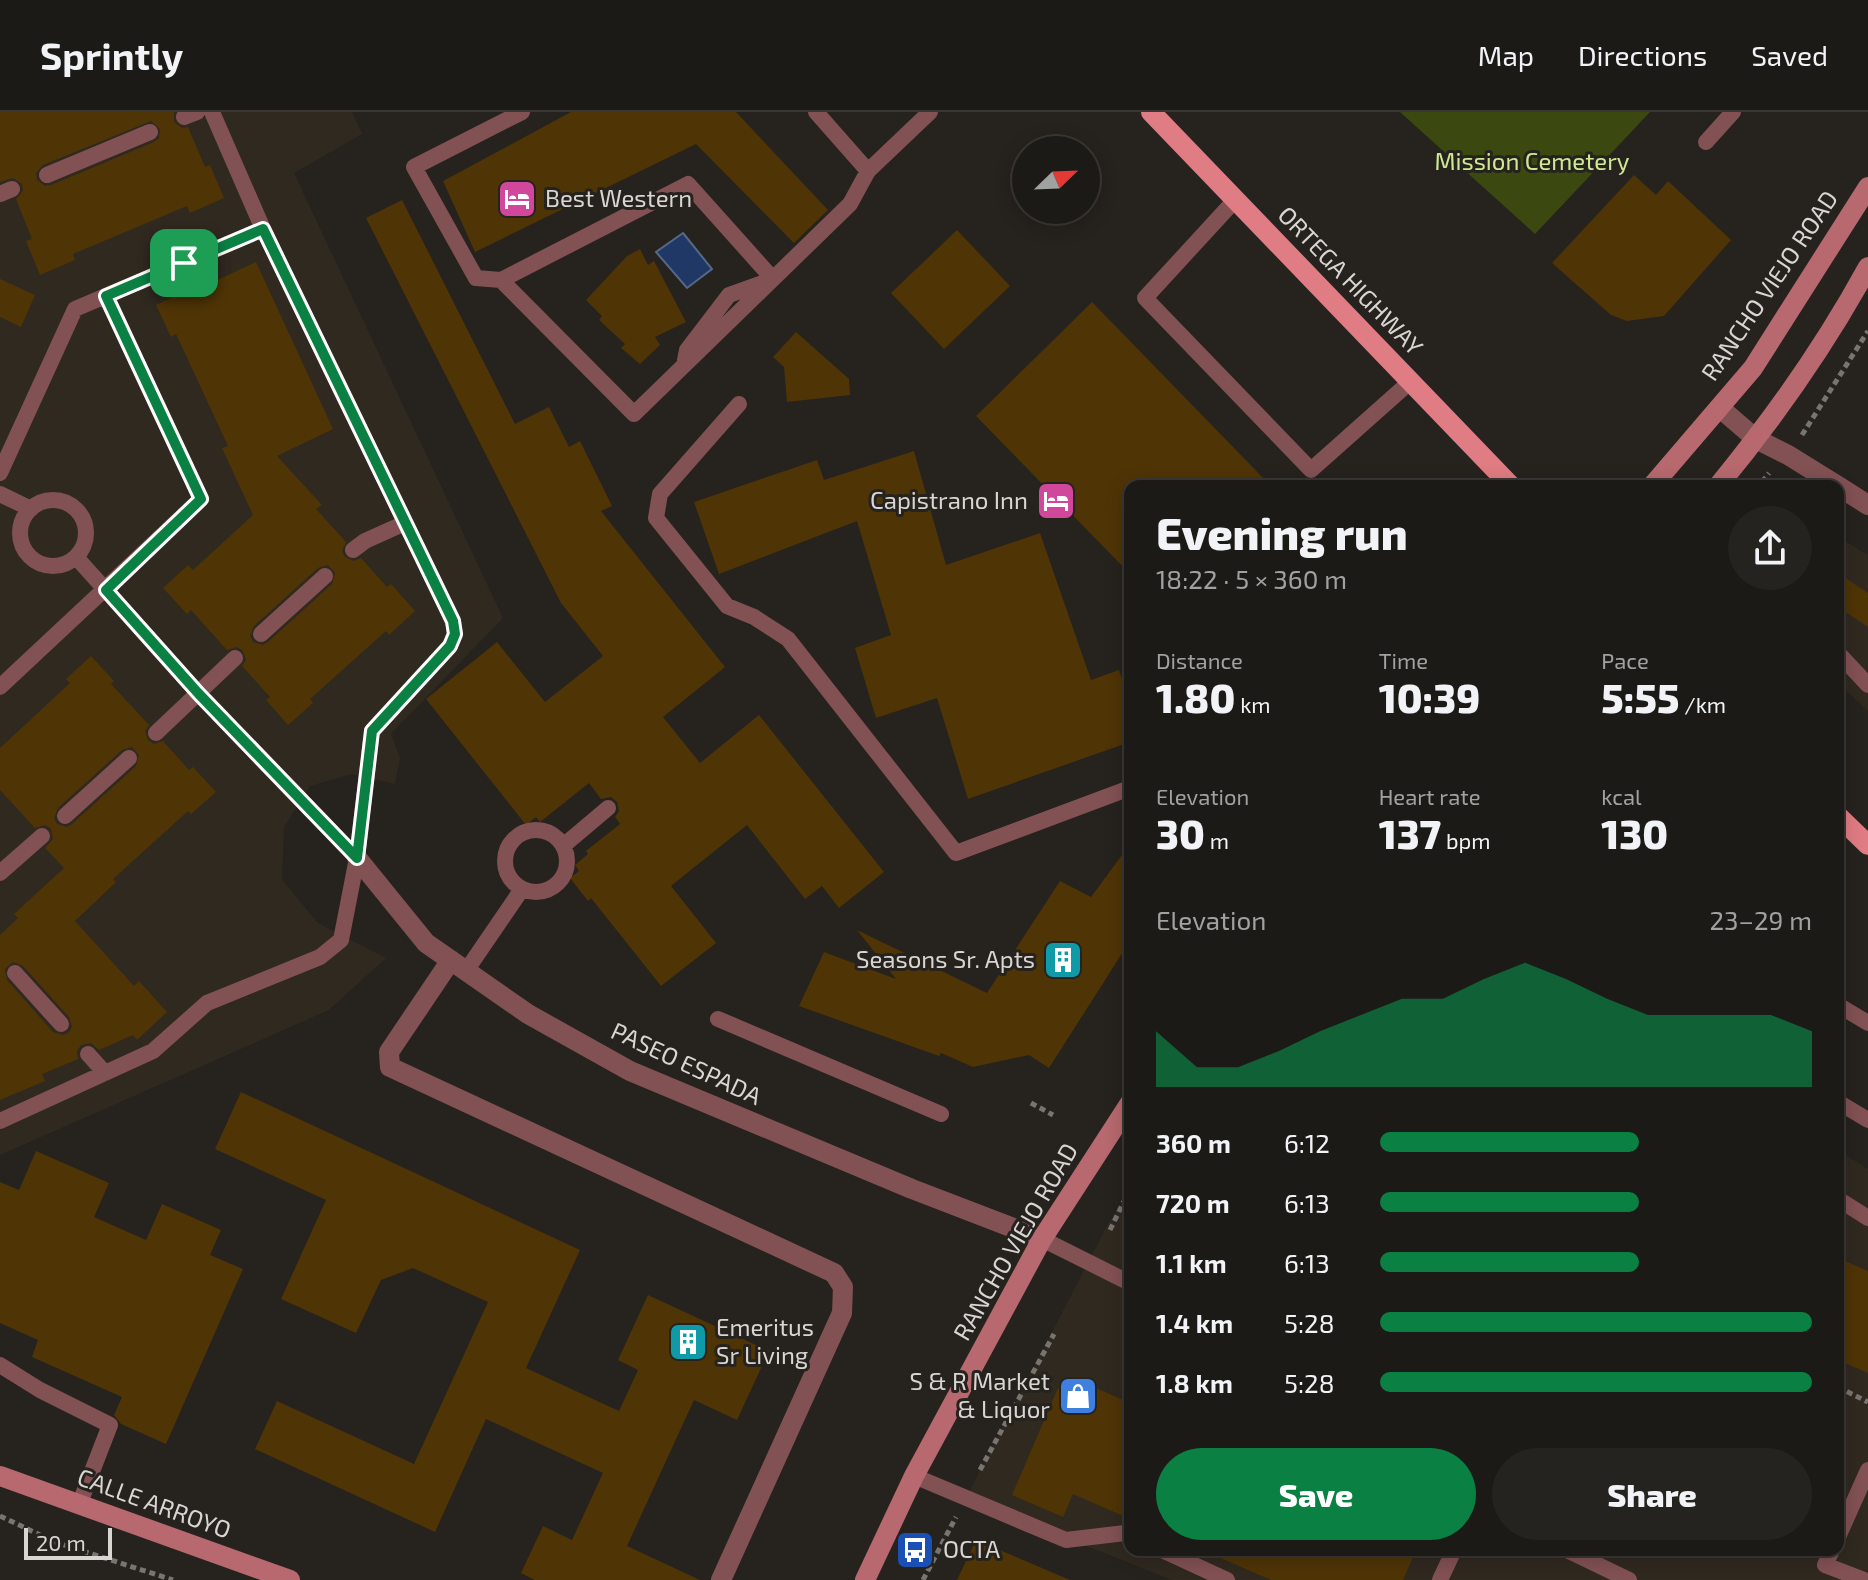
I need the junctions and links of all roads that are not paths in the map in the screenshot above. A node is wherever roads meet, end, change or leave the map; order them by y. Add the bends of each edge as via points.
1 (212, 112) edge
2 (522, 112) edge
3 (816, 112) edge
4 (930, 112) edge
5 (1151, 112) edge
6 (1733, 112) edge
7 (150, 132) dead end
8 (1706, 142) dead end
9 (868, 171) junction
10 (47, 175) dead end
11 (1868, 187) edge
12 (1236, 199) junction
13 (263, 229) junction
14 (1868, 267) edge
15 (773, 279) junction
16 (501, 280) junction
17 (106, 296) junction
18 (1411, 381) junction
19 (739, 404) dead end
20 (1720, 408) junction
21 (1756, 439) junction
22 (0, 473) edge
23 (1505, 480) edge
24 (1657, 480) edge
25 (1723, 480) edge
26 (1828, 480) edge
27 (1844, 490) edge
28 (0, 494) edge
29 (1868, 505) edge
30 (31, 509) junction
31 (405, 523) junction
32 (353, 550) dead end
33 (76, 557) junction
34 (325, 576) dead end
35 (106, 590) junction
36 (261, 634) dead end
37 (235, 658) dead end
38 (1844, 659) edge
39 (1868, 685) edge
40 (0, 687) edge
41 (198, 693) junction
42 (156, 733) dead end
43 (129, 758) dead end
44 (1124, 790) edge
45 (608, 808) dead end
46 (65, 816) dead end
47 (1844, 822) edge
48 (42, 836) dead end
49 (1868, 845) edge
50 (563, 846) junction
51 (357, 858) junction
52 (0, 873) edge
53 (522, 889) junction
54 (459, 966) junction
55 (15, 973) dead end
56 (1844, 1009) edge
57 (718, 1019) dead end
58 (1868, 1023) edge
59 (61, 1024) dead end
60 (88, 1054) dead end
61 (105, 1073) junction
62 (1844, 1106) edge
63 (1124, 1112) edge
64 (941, 1114) dead end
65 (1868, 1120) edge
66 (0, 1121) edge
67 (1844, 1203) edge
68 (1868, 1218) edge
69 (1042, 1239) junction
70 (1124, 1280) edge
71 (0, 1365) edge
72 (1868, 1470) edge
73 (0, 1476) edge
74 (914, 1476) junction
75 (79, 1505) junction
76 (1844, 1524) edge
77 (1124, 1533) edge
78 (1175, 1556) edge
79 (1451, 1556) edge
80 (1579, 1556) edge
81 (1829, 1556) edge
82 (283, 1579) edge
83 (721, 1580) edge
84 (865, 1580) edge
85 (1227, 1580) edge
86 (1440, 1580) edge
87 (1629, 1580) edge
88 (1864, 1580) edge

1 - 13 lane
2 - 16 lane via 414,167 476,278
3 - 9 lane
4 - 9 lane
5 - 12 main road, ORTEGA HIGHWAY
6 - 8 lane
7 - 10 lane
9 - 15 lane via 850,204
11 - 20 main road, RANCHO VIEJO ROAD via 1753,368
12 - 18 main road, ORTEGA HIGHWAY
12 - 18 lane via 1145,298 1311,470
13 - 17 lane
13 - 31 lane
14 - 21 main road
15 - 16 lane via 688,184
15 - 16 lane via 634,414
17 - 22 lane via 75,309
17 - 35 lane via 201,499
18 - 23 main road, ORTEGA HIGHWAY
19 - 44 lane via 660,494 656,518 727,606 788,639 956,853
20 - 21 street
20 - 24 main road, RANCHO VIEJO ROAD
21 - 25 main road
21 - 26 street
27 - 29 street
28 - 30 lane
30 - 33 lane via 51,500 80,515 86,536
30 - 33 lane via 20,538 29,556 48,566
31 - 32 lane
31 - 51 lane via 455,634 450,646 372,731
33 - 35 lane
34 - 36 lane
35 - 40 lane
35 - 41 lane
37 - 41 lane
38 - 39 lane
41 - 42 lane
41 - 51 lane
43 - 46 lane
45 - 50 lane
47 - 49 main road
48 - 52 lane
50 - 53 lane via 567,865 558,883 541,892
50 - 53 lane via 548,832 517,835 504,864
51 - 54 street, PASEO ESPADA via 426,943
51 - 61 lane via 341,940 320,957 207,1003 153,1051
53 - 54 lane
54 - 69 street, PASEO ESPADA via 528,1014 630,1071
54 - 83 street via 389,1052 390,1067 834,1273 843,1287 842,1313
55 - 59 lane
56 - 58 lane
57 - 64 lane
60 - 61 lane
61 - 66 lane
62 - 65 lane
63 - 69 main road, RANCHO VIEJO ROAD
67 - 68 lane
69 - 70 lane
69 - 74 main road, RANCHO VIEJO ROAD
71 - 75 lane via 110,1425
72 - 76 lane
73 - 75 main road, CALLE ARROYO
74 - 77 lane via 1066,1540
74 - 84 main road, RANCHO VIEJO ROAD
75 - 82 main road, CALLE ARROYO
78 - 85 lane
79 - 86 lane
80 - 87 lane
81 - 88 lane via 1825,1565

